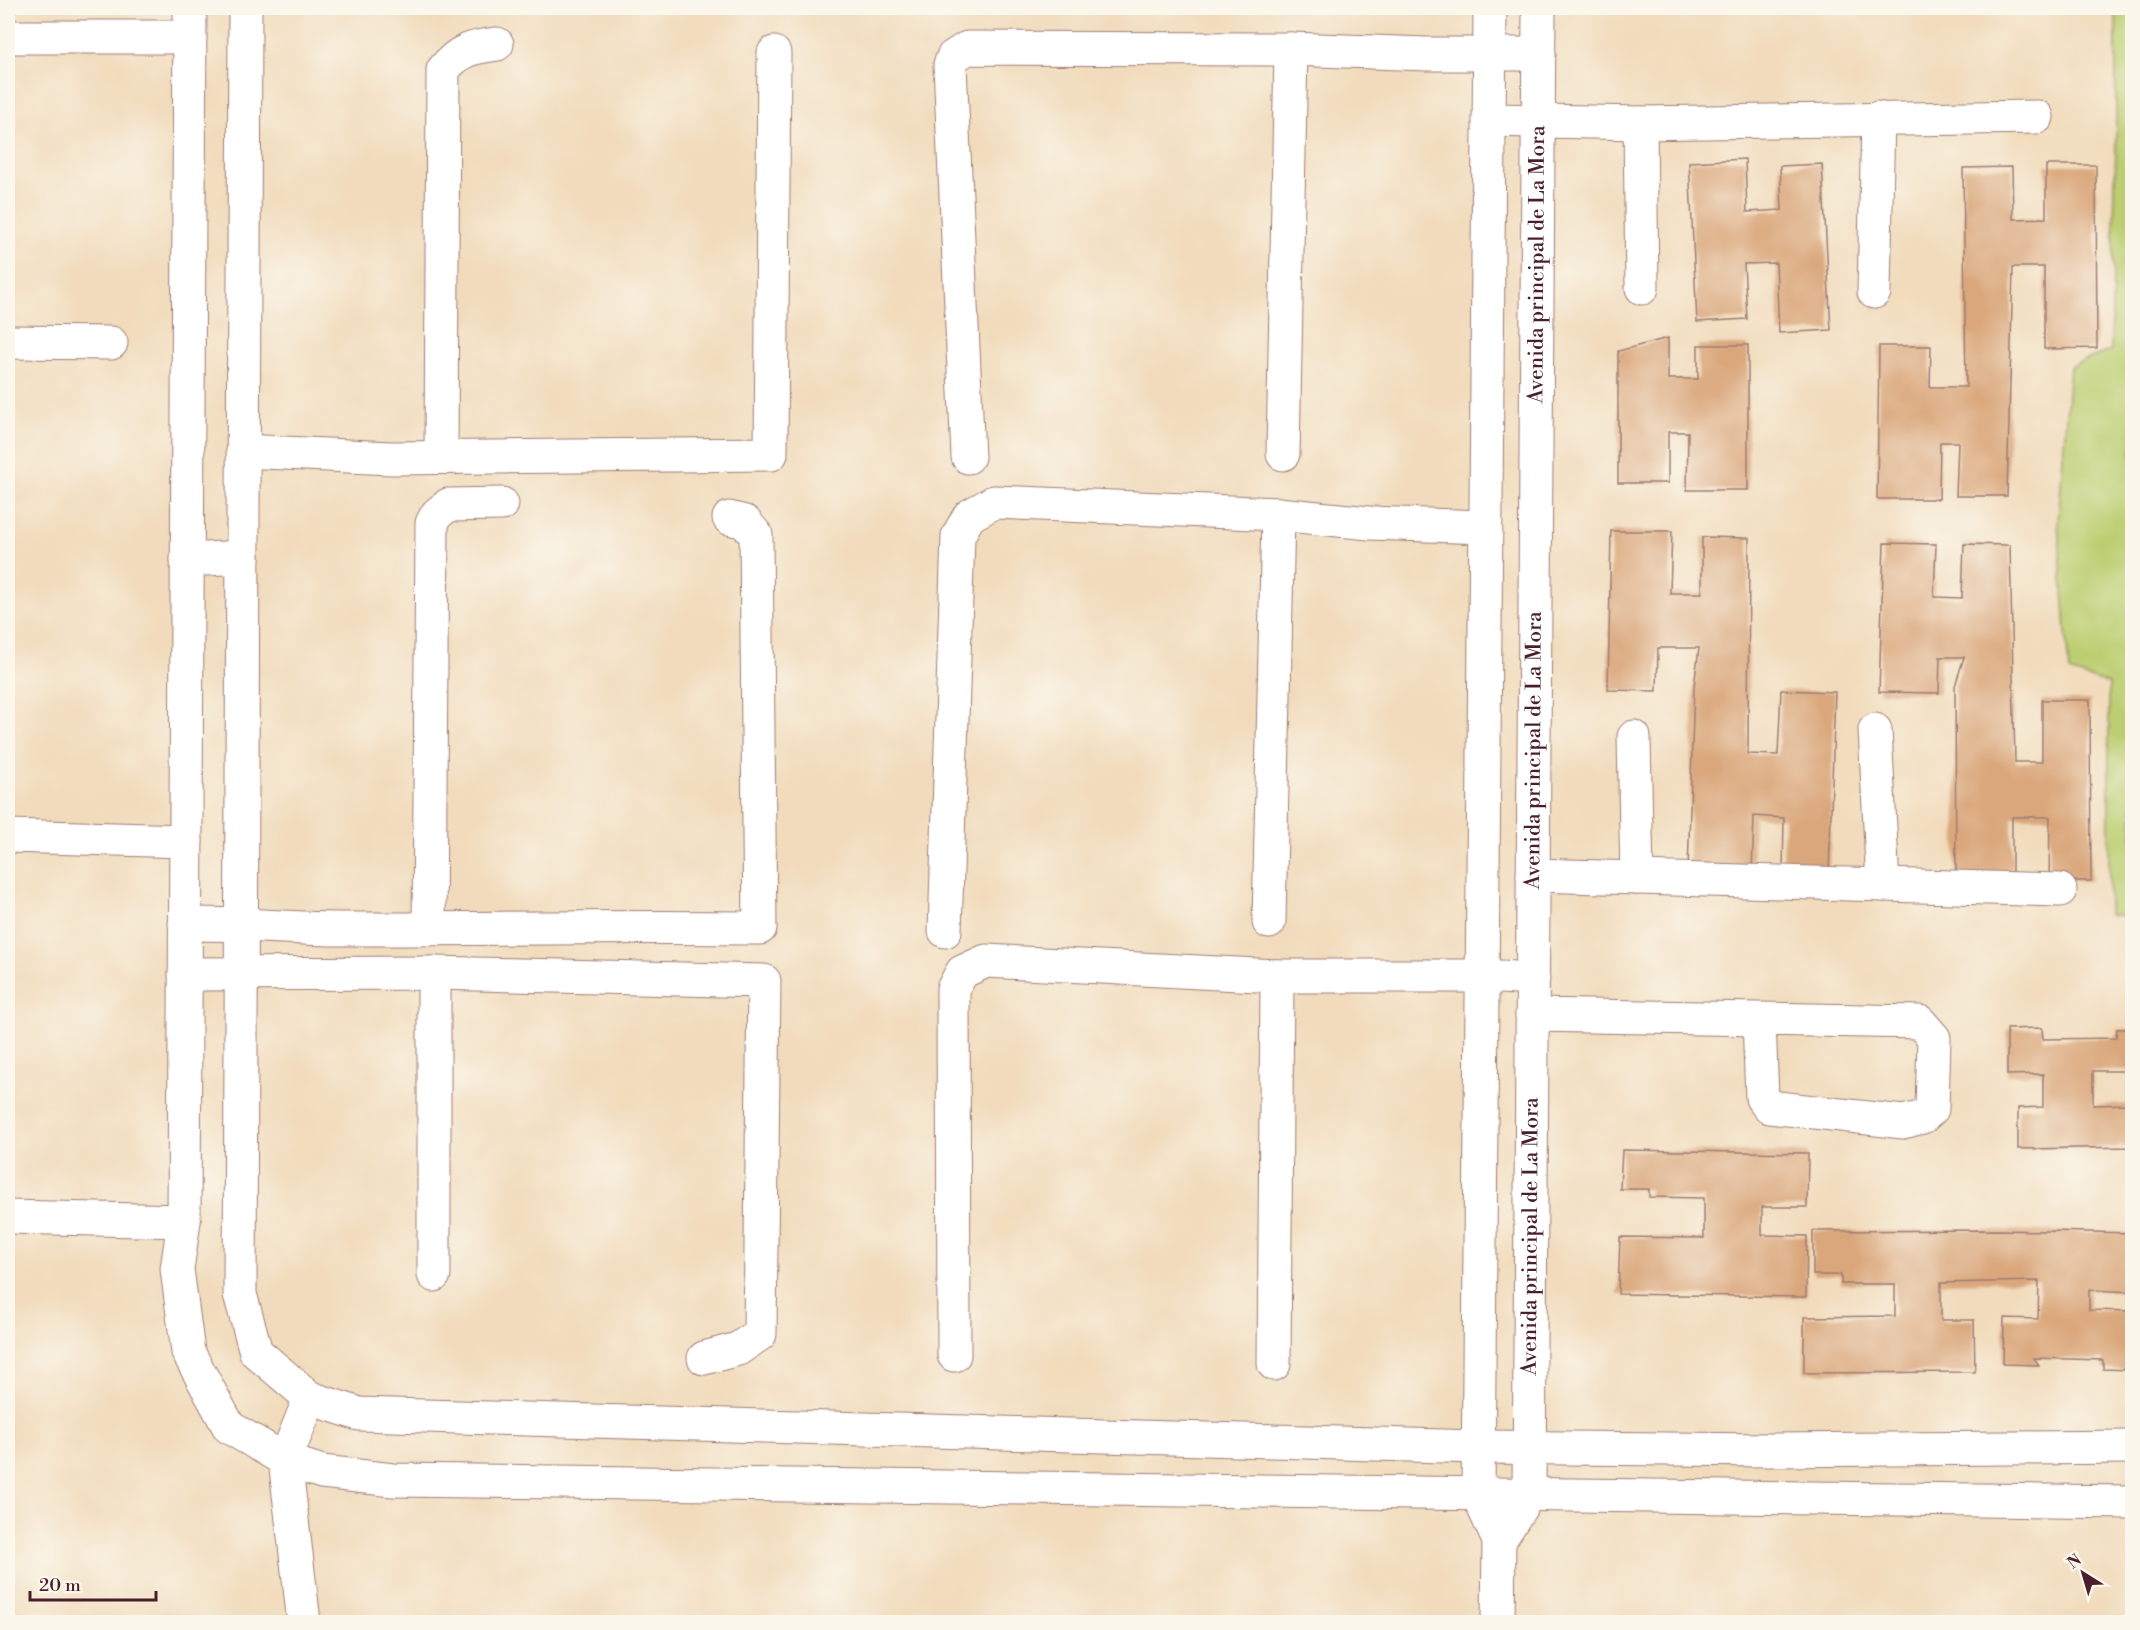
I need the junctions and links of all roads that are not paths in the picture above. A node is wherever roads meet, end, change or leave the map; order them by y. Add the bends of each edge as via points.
1 (245, 8) edge
2 (1490, 8) edge
3 (1539, 8) edge
4 (190, 22) edge
5 (8, 36) edge
6 (496, 44) dead end
7 (1291, 49) junction
8 (774, 53) dead end
9 (1489, 54) junction
10 (1539, 54) junction
11 (2037, 117) dead end
12 (1878, 118) junction
13 (1489, 120) junction
14 (1538, 120) junction
15 (1640, 123) junction
16 (1642, 288) dead end
17 (1874, 292) dead end
18 (8, 342) edge
19 (111, 343) dead end
20 (243, 451) junction
21 (1283, 454) dead end
22 (441, 456) junction
23 (968, 457) dead end
24 (502, 504) dead end
25 (1278, 513) junction
26 (729, 518) dead end
27 (1485, 527) junction
28 (243, 557) junction
29 (187, 560) junction
30 (1875, 730) dead end
31 (1634, 737) dead end
32 (8, 836) edge
33 (186, 841) junction
34 (1533, 875) junction
35 (1637, 878) junction
36 (1883, 885) junction
37 (2060, 890) dead end
38 (241, 922) junction
39 (1269, 922) dead end
40 (185, 924) junction
41 (429, 929) junction
42 (945, 931) dead end
43 (434, 973) junction
44 (185, 974) junction
45 (241, 974) junction
46 (1277, 975) junction
47 (1483, 976) junction
48 (1533, 979) junction
49 (1532, 1015) junction
50 (1759, 1021) junction
51 (8, 1217) edge
52 (184, 1221) junction
53 (434, 1275) dead end
54 (954, 1354) dead end
55 (704, 1359) dead end
56 (1274, 1364) dead end
57 (310, 1398) junction
58 (1478, 1447) junction
59 (1529, 1447) junction
60 (2133, 1447) edge
61 (285, 1460) junction
62 (1529, 1494) junction
63 (1478, 1495) junction
64 (2133, 1503) edge
65 (1499, 1541) junction
66 (304, 1623) edge
67 (1498, 1623) edge

1 - 20 street
2 - 9 street
3 - 10 street, Avenida principal de La Mora
4 - 5 street
4 - 29 street
6 - 22 street via 469,48 454,56 443,70
7 - 9 street
7 - 21 street
7 - 23 street via 967,48 953,57 950,65
8 - 22 street via 771,454
9 - 10 street
9 - 13 street
10 - 14 street, Avenida principal de La Mora
11 - 12 street
12 - 15 street
12 - 17 street
13 - 14 street
13 - 27 street
14 - 15 street
14 - 34 street, Avenida principal de La Mora
15 - 16 street
18 - 19 street
20 - 22 street via 391,458
20 - 28 street
24 - 41 street via 448,505 432,523
25 - 27 street via 1369,523
25 - 39 street
25 - 42 street via 994,502 969,516 958,536
26 - 41 street via 746,522 756,535 760,928 594,925
27 - 47 street
28 - 29 street
28 - 38 street
29 - 33 street
30 - 36 street
31 - 35 street
32 - 33 street
33 - 40 street
34 - 35 street
34 - 48 street, Avenida principal de La Mora
35 - 36 street
36 - 37 street
38 - 40 street
38 - 41 street via 333,929
38 - 45 street
40 - 44 street
43 - 45 street
43 - 53 street
43 - 55 street via 764,981 760,1334 738,1348
44 - 45 street
44 - 52 street
45 - 57 street via 240,1294 256,1352
46 - 47 street
46 - 54 street via 986,961 962,972 953,988
46 - 56 street
47 - 48 street
47 - 58 street
48 - 49 street, Avenida principal de La Mora
49 - 50 street
49 - 59 street, Avenida principal de La Mora
50 - 50 street via 1762,1098 1769,1107 1903,1122 1923,1117 1932,1109 1934,1038 1920,1022
51 - 52 street
52 - 61 street via 177,1269 188,1352 229,1426
57 - 58 street via 359,1414
57 - 61 street
58 - 59 street
58 - 63 street
59 - 60 street
59 - 62 street, Avenida principal de La Mora
61 - 63 street via 322,1472 393,1480
61 - 66 street
62 - 63 street
62 - 64 street
62 - 65 street
63 - 65 street
65 - 67 street

